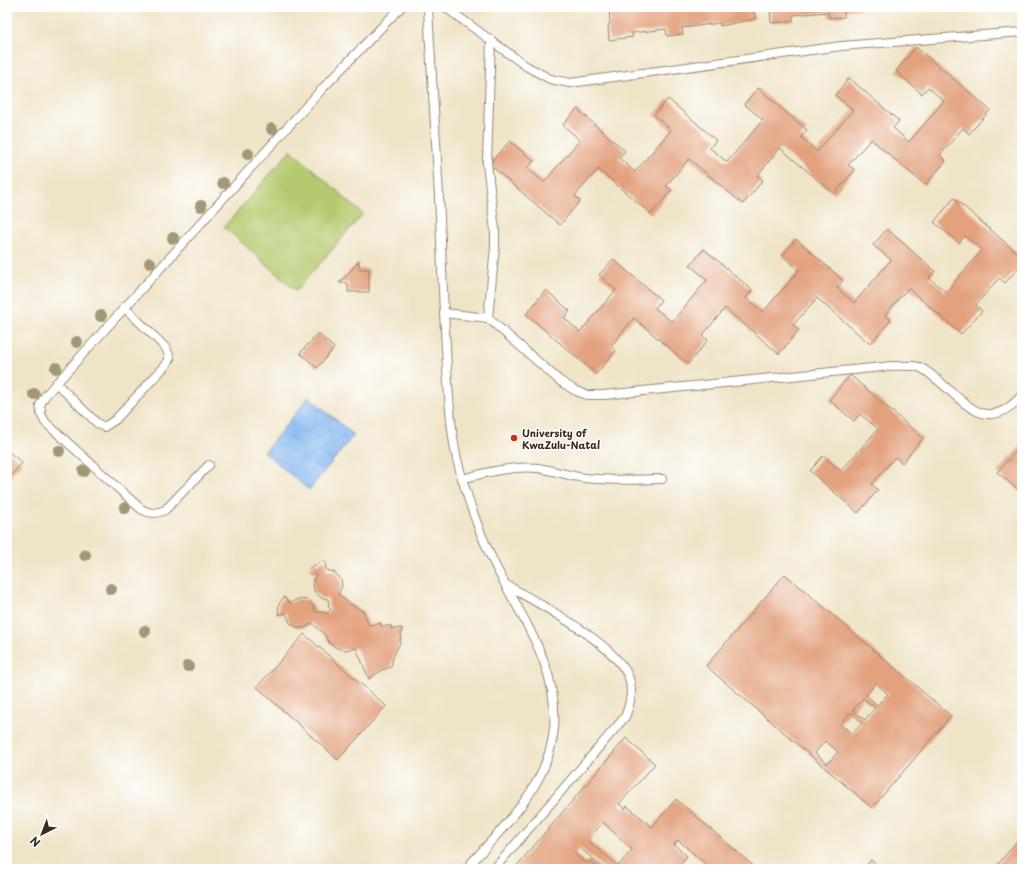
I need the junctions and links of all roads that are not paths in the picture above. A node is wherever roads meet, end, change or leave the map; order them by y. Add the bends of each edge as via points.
1 (401, 7) edge
2 (428, 7) edge
3 (445, 7) edge
4 (1022, 32) edge
5 (491, 39) junction
6 (124, 307) junction
7 (444, 313) junction
8 (488, 318) junction
9 (56, 383) junction
10 (1022, 395) edge
11 (209, 466) dead end
12 (462, 479) junction
13 (662, 479) dead end
14 (505, 583) junction
15 (466, 869) edge
16 (494, 869) edge

1 - 6 lane
2 - 7 lane
3 - 5 lane
4 - 5 lane via 841,46 570,83 550,79 526,66
5 - 8 lane via 487,163 495,242
6 - 9 lane
6 - 9 lane via 166,348 170,358 165,366 115,420 104,427
7 - 8 lane
7 - 12 lane via 451,421
8 - 10 lane via 560,381 587,395 910,366 929,373 969,406 985,415 1000,413 1013,405
9 - 11 lane via 40,405 45,422 148,513 165,510
12 - 13 lane via 513,468 539,468 560,474 605,480
12 - 14 lane via 474,520
14 - 15 lane via 546,665 554,705 554,730 538,782 513,816
14 - 16 lane via 608,650 623,666 631,688 625,717

